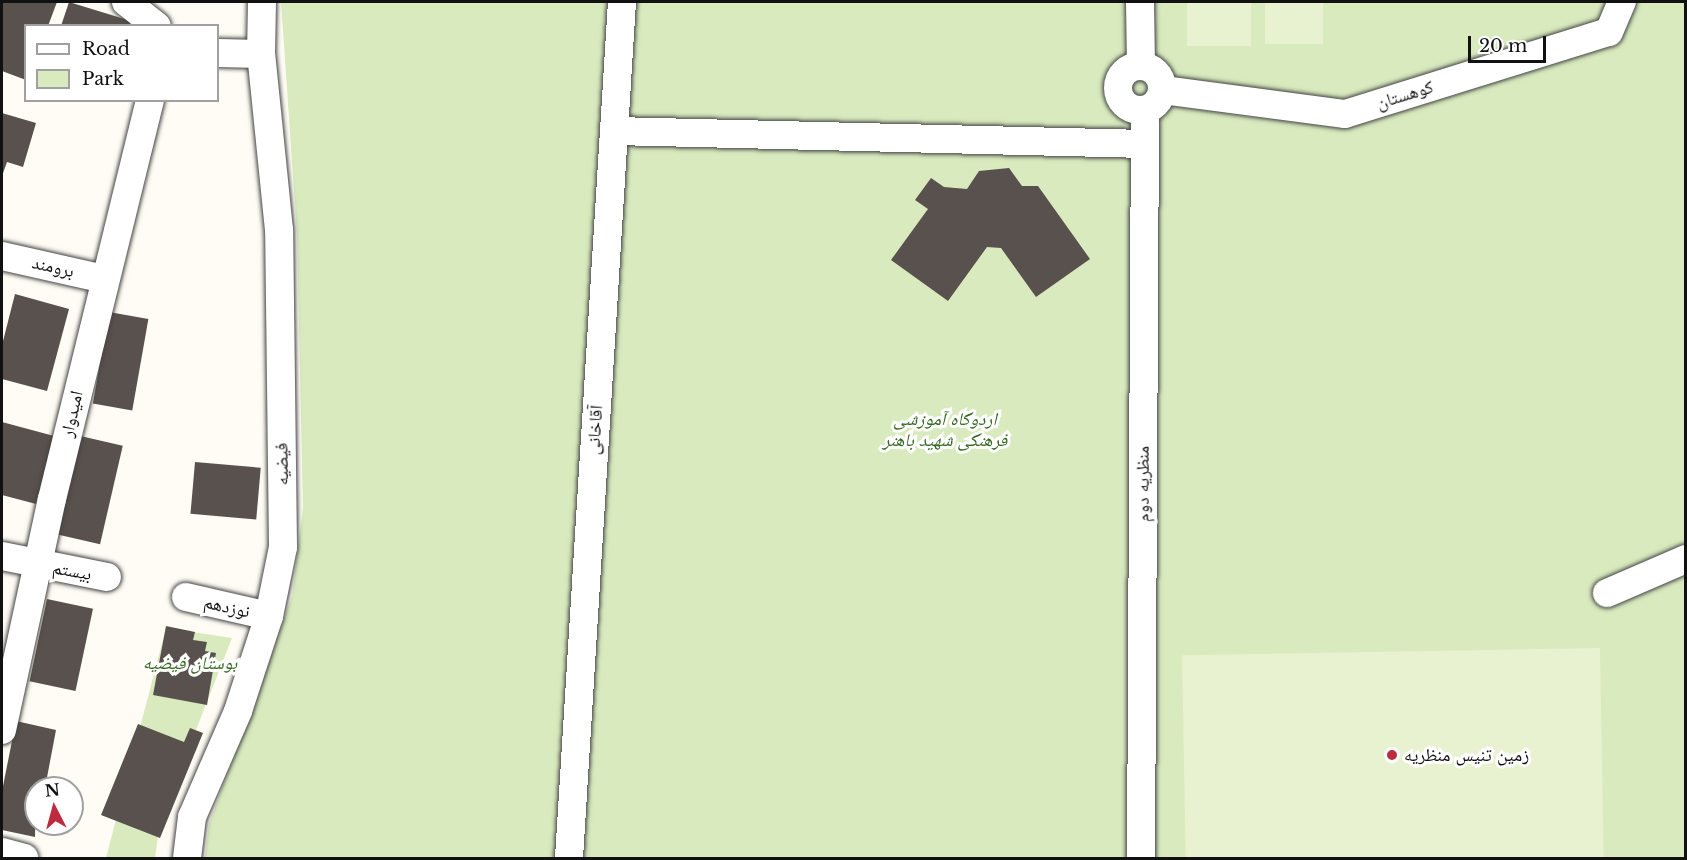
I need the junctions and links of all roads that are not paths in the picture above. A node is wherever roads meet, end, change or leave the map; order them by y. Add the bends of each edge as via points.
1 (126, 2) edge
2 (248, 2) edge
3 (262, 2) edge
4 (622, 2) edge
5 (1140, 2) edge
6 (1622, 2) edge
7 (154, 24) edge
8 (219, 53) edge
9 (253, 54) junction
10 (1141, 66) junction
11 (1154, 100) junction
12 (149, 102) edge
13 (614, 131) junction
14 (1145, 144) junction
15 (2, 256) edge
16 (104, 279) junction
17 (2, 556) edge
18 (1686, 559) edge
19 (37, 565) junction
20 (107, 577) dead end
21 (1607, 593) dead end
22 (186, 597) dead end
23 (268, 616) junction
24 (2, 730) edge
25 (2, 852) edge
26 (24, 858) edge
27 (187, 858) edge
28 (569, 858) edge
29 (1141, 858) edge

1 - 7 street
2 - 9 street
3 - 9 street
4 - 13 street, آقاخانی
5 - 10 street
6 - 11 street, کوهستان via 1609,32 1345,114
8 - 9 street
9 - 23 street, فیضیه via 279,230 283,547
10 - 11 street via 1162,80
10 - 11 street via 1121,77 1118,92 1127,106
11 - 14 street, منظریه دوم
12 - 16 street, امیدوار
13 - 14 street
13 - 28 street, آقاخانی
14 - 29 street, منظریه دوم
15 - 16 street, برومند
16 - 19 street, امیدوار
17 - 19 street
18 - 21 street
19 - 20 street, بیستم
19 - 24 street, امیدوار
22 - 23 street, نوزدهم
23 - 27 street, فیضیه via 238,711 192,817
25 - 26 street

